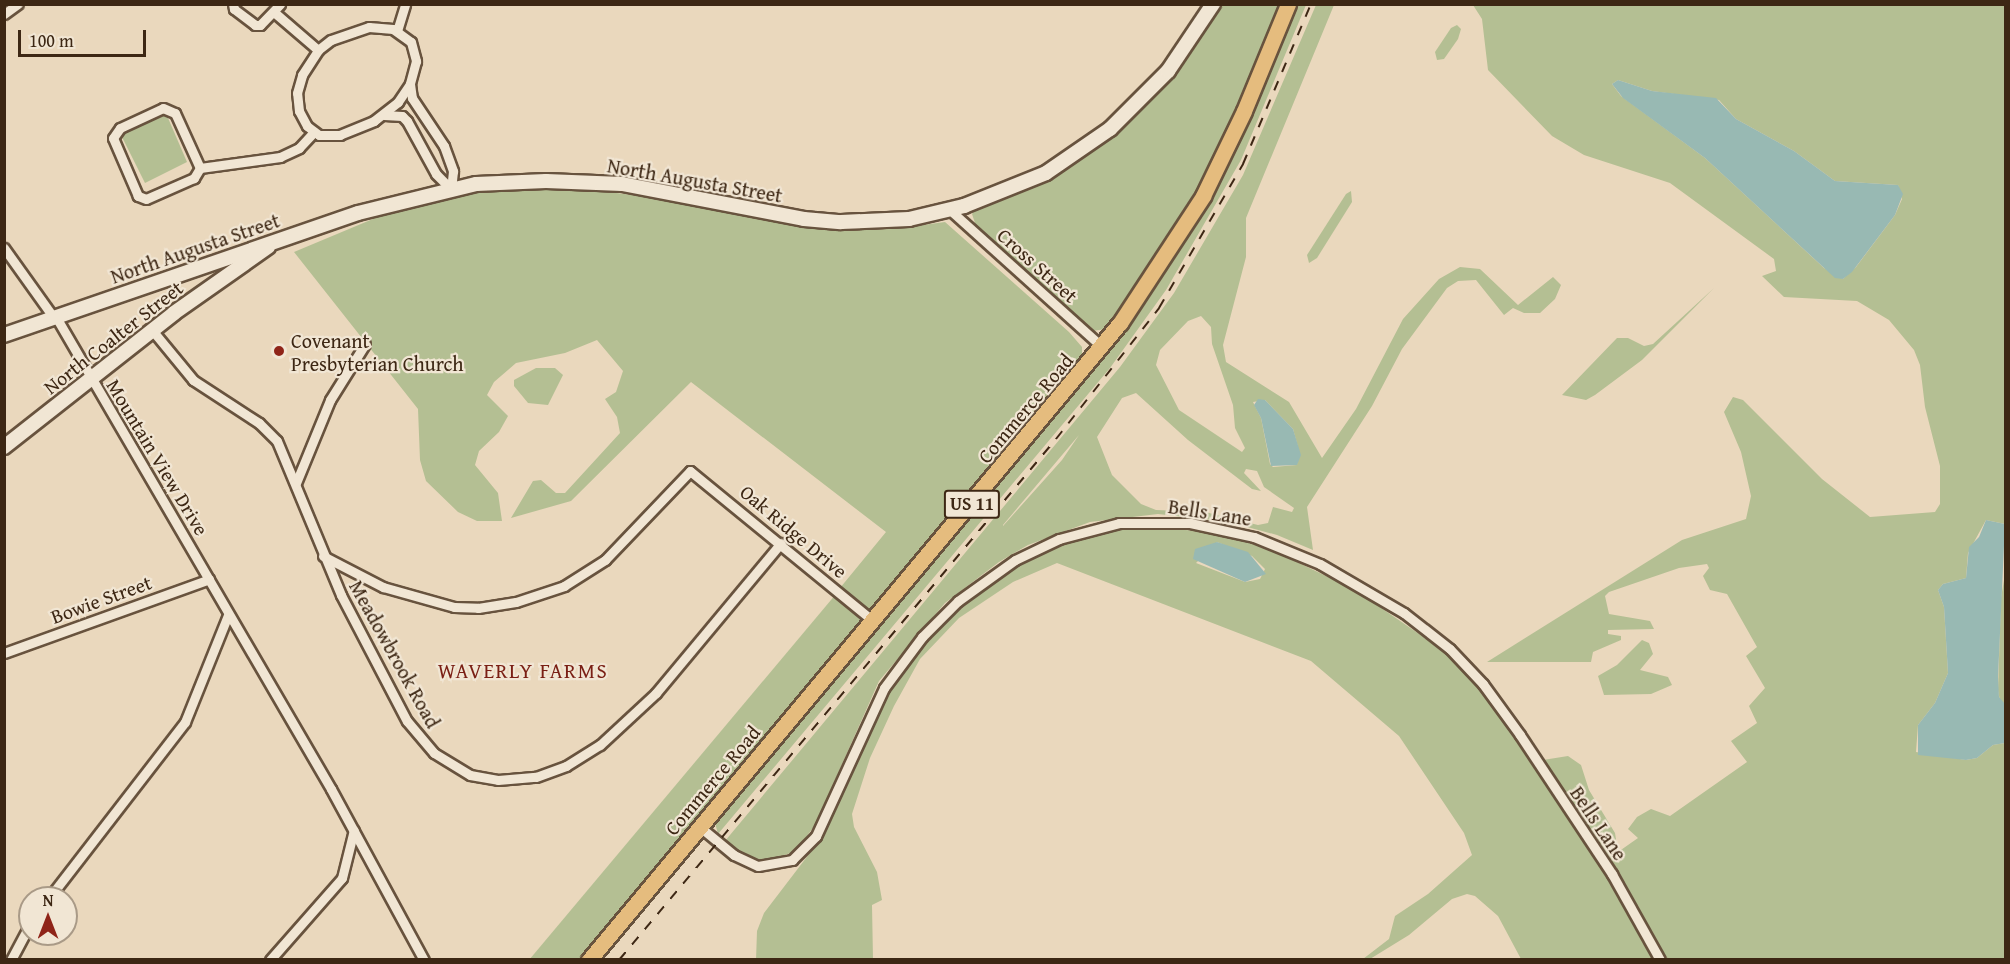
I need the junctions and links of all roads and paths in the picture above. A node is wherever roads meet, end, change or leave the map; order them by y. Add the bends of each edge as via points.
1 (18, 4) edge
2 (233, 4) edge
3 (405, 4) edge
4 (1213, 4) edge
5 (1288, 4) edge
6 (277, 9) edge
7 (4, 14) edge
8 (398, 31) junction
9 (318, 50) junction
10 (410, 84) junction
11 (384, 115) junction
12 (314, 132) junction
13 (200, 168) junction
14 (451, 189) junction
15 (950, 210) junction
16 (278, 240) junction
17 (4, 249) edge
18 (55, 318) junction
19 (153, 330) junction
20 (4, 335) edge
21 (365, 344) dead end
22 (1102, 347) junction
23 (90, 377) junction
24 (4, 447) edge
25 (296, 483) junction
26 (781, 543) junction
27 (323, 556) junction
28 (209, 579) junction
29 (228, 615) junction
30 (873, 621) junction
31 (4, 653) edge
32 (700, 827) junction
33 (354, 831) junction
34 (58, 886) edge
35 (19, 946) edge
36 (11, 960) edge
37 (270, 960) edge
38 (424, 960) edge
39 (589, 960) edge
40 (1660, 960) edge

1 - 7 street
2 - 6 street via 255,25
3 - 8 street
4 - 15 main road, North Augusta Street via 1168,71 1102,136 1036,179
5 - 22 main road, Commerce Road / US 11 via 1203,196 1158,269
6 - 9 street
8 - 9 street via 359,28
8 - 10 street via 411,42 415,53
9 - 12 street via 302,75 297,93 300,113
10 - 11 street
10 - 14 street via 412,98 444,146 453,171
11 - 12 street via 340,135
11 - 14 street via 402,116 407,121 436,174
12 - 13 street via 303,145 280,157
13 - 13 street via 169,108 120,128 114,137 138,196 146,199 194,178
14 - 15 main road, North Augusta Street via 546,181 622,184 804,219 841,222 901,220
14 - 16 main road, North Augusta Street via 389,203
15 - 22 street, Cross Street
16 - 18 main road, North Augusta Street
16 - 19 main road, North Coalter Street
17 - 18 street, Mountain View Drive
18 - 20 main road, North Augusta Street
18 - 23 street, Mountain View Drive
19 - 23 main road, North Coalter Street
19 - 25 street, Meadowbrook Road via 193,380 274,437
21 - 25 street via 330,400
22 - 30 main road, Commerce Road / US 11
23 - 24 main road, North Coalter Street
23 - 28 street, Mountain View Drive
25 - 27 street, Meadowbrook Road
26 - 27 street, Oak Ridge Drive via 690,471 605,560 564,586 516,602 454,607 383,587
26 - 27 street, Meadowbrook Road via 656,693 620,729 566,766 514,780 488,779 461,771 418,737
26 - 30 street, Oak Ridge Drive
28 - 29 street, Mountain View Drive
28 - 31 street, Bowie Street
29 - 33 street, Mountain View Drive
29 - 34 street via 185,722
30 - 32 main road, Commerce Road / US 11
32 - 39 main road, Commerce Road / US 11
32 - 40 street, Bells Lane via 734,855 758,866 792,860 816,836 884,688 922,637 958,601 1015,560 1059,539 1128,522 1190,523 1254,537 1313,561 1377,596 1450,649 1483,684 1520,735 1612,874
33 - 37 street via 342,878
33 - 38 street, Mountain View Drive
35 - 36 street

